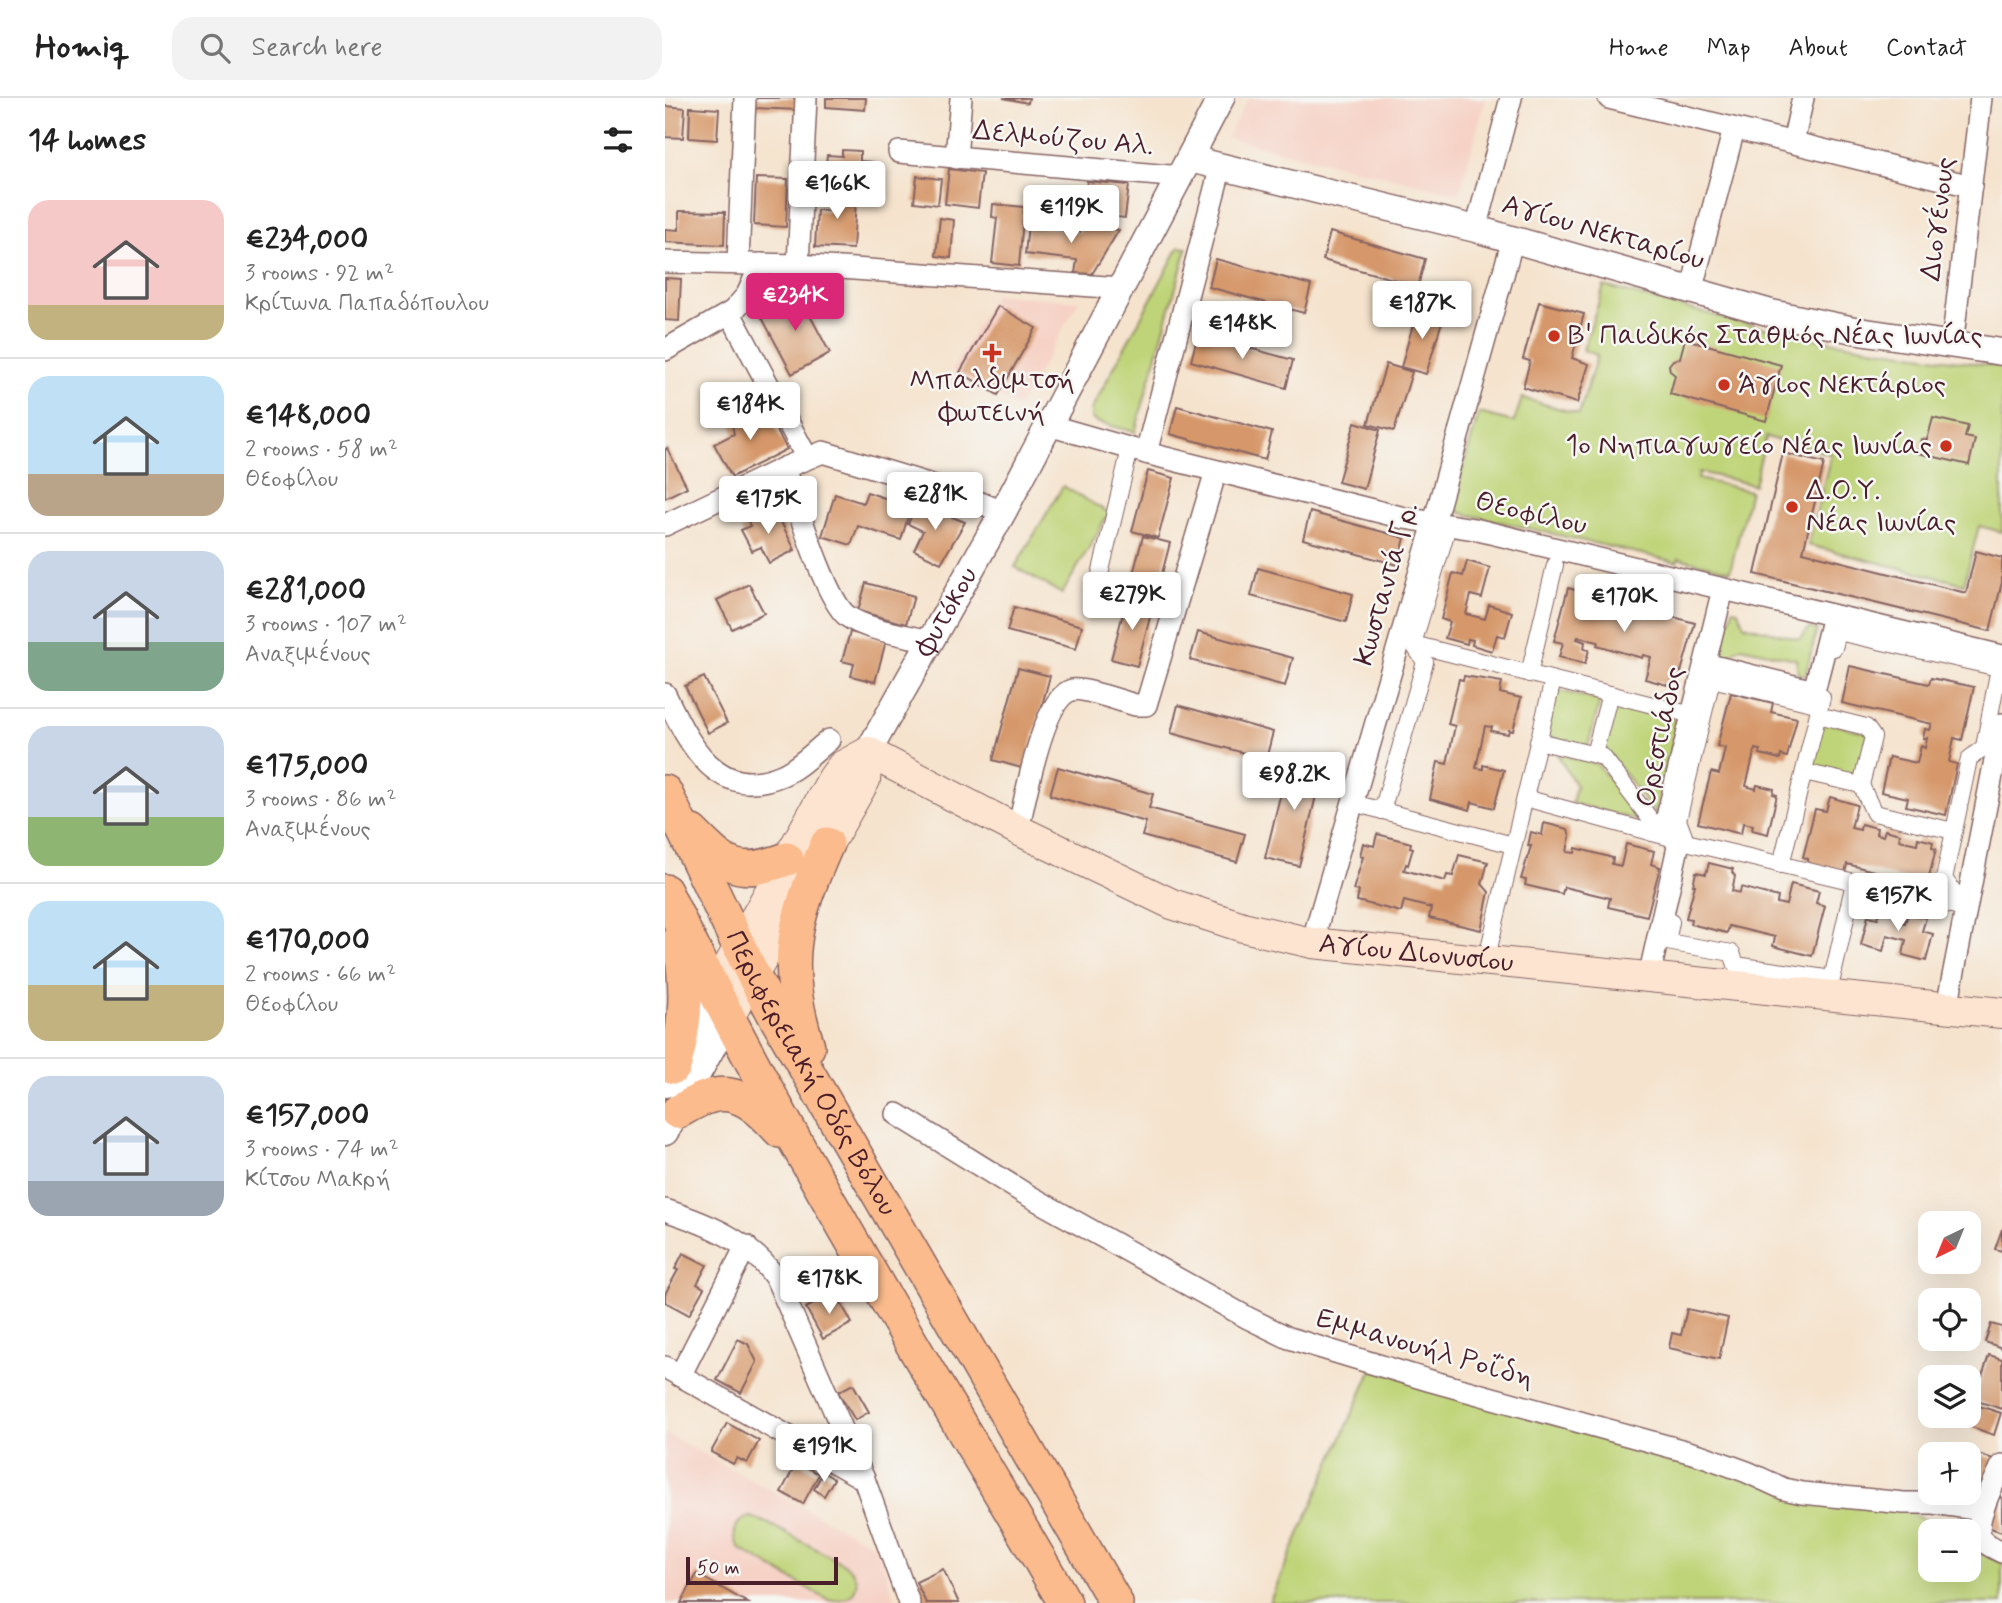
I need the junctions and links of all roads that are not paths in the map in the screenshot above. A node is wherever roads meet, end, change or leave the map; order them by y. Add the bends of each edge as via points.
1 (745, 98) edge
2 (806, 98) edge
3 (961, 98) edge
4 (1221, 98) edge
5 (1511, 98) edge
6 (1609, 98) edge
7 (1803, 98) edge
8 (1981, 98) edge
9 (1649, 103) edge
10 (1734, 129) junction
11 (1793, 142) junction
12 (899, 152) dead end
13 (956, 158) junction
14 (1221, 166) junction
15 (1185, 168) junction
16 (1971, 186) junction
17 (1476, 229) junction
18 (1513, 239) junction
19 (665, 262) edge
20 (738, 262) junction
21 (761, 264) junction
22 (798, 265) junction
23 (1121, 288) junction
24 (1691, 290) junction
25 (730, 313) junction
26 (1952, 346) junction
27 (665, 350) edge
28 (2002, 352) edge
29 (1048, 425) junction
30 (1138, 451) junction
31 (807, 458) junction
32 (784, 468) junction
33 (1216, 471) junction
34 (1003, 512) junction
35 (665, 525) edge
36 (1439, 530) junction
37 (1555, 565) dead end
38 (1716, 597) junction
39 (1093, 604) dead end
40 (1833, 616) junction
41 (930, 641) junction
42 (1413, 644) junction
43 (2002, 656) edge
44 (1705, 664) junction
45 (1529, 674) junction
46 (1553, 680) junction
47 (665, 694) edge
48 (1610, 694) junction
49 (1819, 710) junction
50 (1693, 715) junction
51 (2002, 724) edge
52 (829, 740) dead end
53 (1538, 741) junction
54 (868, 752) junction
55 (1594, 754) junction
56 (1804, 772) junction
57 (1861, 785) junction
58 (1525, 798) junction
59 (1353, 803) junction
60 (671, 805) edge
61 (1382, 811) junction
62 (1018, 830) junction
63 (1954, 831) junction
64 (1667, 837) junction
65 (827, 844) junction
66 (1514, 845) junction
67 (787, 859) junction
68 (1781, 865) junction
69 (1854, 883) junction
70 (669, 900) edge
71 (1959, 907) junction
72 (1312, 943) junction
73 (745, 960) junction
74 (1486, 961) junction
75 (1649, 977) junction
76 (722, 1004) junction
77 (1947, 1007) junction
78 (2002, 1013) edge
79 (670, 1099) edge
80 (897, 1114) dead end
81 (831, 1116) junction
82 (806, 1160) junction
83 (665, 1210) edge
84 (746, 1246) junction
85 (673, 1372) edge
86 (2002, 1465) edge
87 (863, 1479) junction
88 (1983, 1510) junction
89 (2002, 1552) edge
90 (909, 1603) edge
91 (1065, 1603) edge
92 (1116, 1603) edge

1 - 20 street
2 - 22 street
3 - 13 street
4 - 15 street, Φυτόκου
5 - 17 street
6 - 9 street
7 - 11 street
8 - 16 street, Διογένους
9 - 10 street
10 - 11 street
10 - 24 street
11 - 16 street
12 - 13 street, Δελμούζου Αλ.
13 - 15 street, Δελμούζου Αλ.
14 - 15 street, Αγίου Νεκταρίου
14 - 17 street, Αγίου Νεκταρίου
14 - 30 street
15 - 23 street, Φυτόκου
16 - 26 street, Διογένους
17 - 18 street, Αγίου Νεκταρίου
18 - 24 street, Αγίου Νεκταρίου
18 - 36 street, Κωσταντά Γρ.
19 - 20 street
20 - 21 street
21 - 22 street
21 - 25 street via 745,299
22 - 23 street
23 - 29 street, Φυτόκου
24 - 26 street, Αγίου Νεκταρίου via 1817,324
25 - 27 street
25 - 31 street
26 - 28 street, Αγίου Νεκταρίου
29 - 30 street, Θεοφίλου
29 - 34 street, Φυτόκου
30 - 33 street, Θεοφίλου
30 - 39 street
31 - 32 street
31 - 34 street via 829,453
32 - 35 street
32 - 41 street via 828,589 841,610 858,622
33 - 36 street, Θεοφίλου
33 - 62 street via 1146,705 1077,689 1064,694 1043,729
34 - 41 street, Φυτόκου
36 - 38 street, Θεοφίλου via 1474,529
36 - 42 street
36 - 59 street, Κωσταντά Γρ.
37 - 45 street
38 - 40 street, Θεοφίλου
38 - 44 street, Ορεστιάδος
38 - 50 street
40 - 43 street, Θεοφίλου
40 - 44 street via 1814,691
41 - 54 street, Φυτόκου
42 - 45 street
42 - 61 street via 1425,662
44 - 50 street, Ορεστιάδος
45 - 46 street
46 - 48 street
46 - 53 street
47 - 52 street via 703,761 712,770 742,781 783,775
48 - 50 street
48 - 55 street
49 - 50 street via 1711,679
49 - 56 street
49 - 57 street via 1872,732
49 - 63 street via 1838,632 1999,668 1984,747 1969,759
50 - 64 street, Ορεστιάδος
51 - 71 street
53 - 55 street
53 - 58 street
54 - 62 main road, Αγίου Διονυσίου
54 - 65 main road, Φυτόκου via 865,780
54 - 67 main road, Φυτόκου via 842,766
55 - 64 street via 1603,757
56 - 57 street
56 - 68 street
57 - 63 street via 1874,813
58 - 64 street
58 - 66 street
59 - 61 street
59 - 72 street, Κωσταντά Γρ.
60 - 67 main road via 720,859 732,866 754,868
60 - 73 main road, Περιφερειακή Οδός Βόλου
61 - 66 street
62 - 72 main road, Αγίου Διονυσίου via 1172,904
63 - 71 street via 1944,879
64 - 68 street
64 - 69 street via 1688,847 1667,942 1732,953 1736,965 1832,979
64 - 75 street, Ορεστιάδος via 1678,847
65 - 73 main road, Φυτόκου
65 - 81 main road via 797,922 792,972 797,1011
66 - 74 street
67 - 73 main road, Φυτόκου
68 - 69 street
69 - 71 street
70 - 76 main road, Περιφερειακή Οδός Βόλου
70 - 79 main road via 684,968 686,1004
71 - 77 street
72 - 74 main road, Αγίου Διονυσίου
73 - 76 main road, Φυτόκου
73 - 81 main road, Περιφερειακή Οδός Βόλου
74 - 75 main road, Αγίου Διονυσίου
75 - 77 main road, Αγίου Διονυσίου
76 - 79 street, Φυτόκου
76 - 79 street, Φυτόκου
76 - 82 main road, Περιφερειακή Οδός Βόλου
77 - 78 main road, Αγίου Διονυσίου
79 - 82 main road via 737,1097 762,1112
80 - 88 street, Εμμανουήλ Ροΐδη via 1024,1194 1289,1338 1703,1456 1784,1489
81 - 92 main road, Περιφερειακή Οδός Βόλου
82 - 91 main road, Περιφερειακή Οδός Βόλου
83 - 84 street via 712,1227
84 - 85 street
84 - 87 street via 769,1268 786,1296
85 - 87 street
86 - 88 street
87 - 90 street
88 - 89 street via 1980,1535

